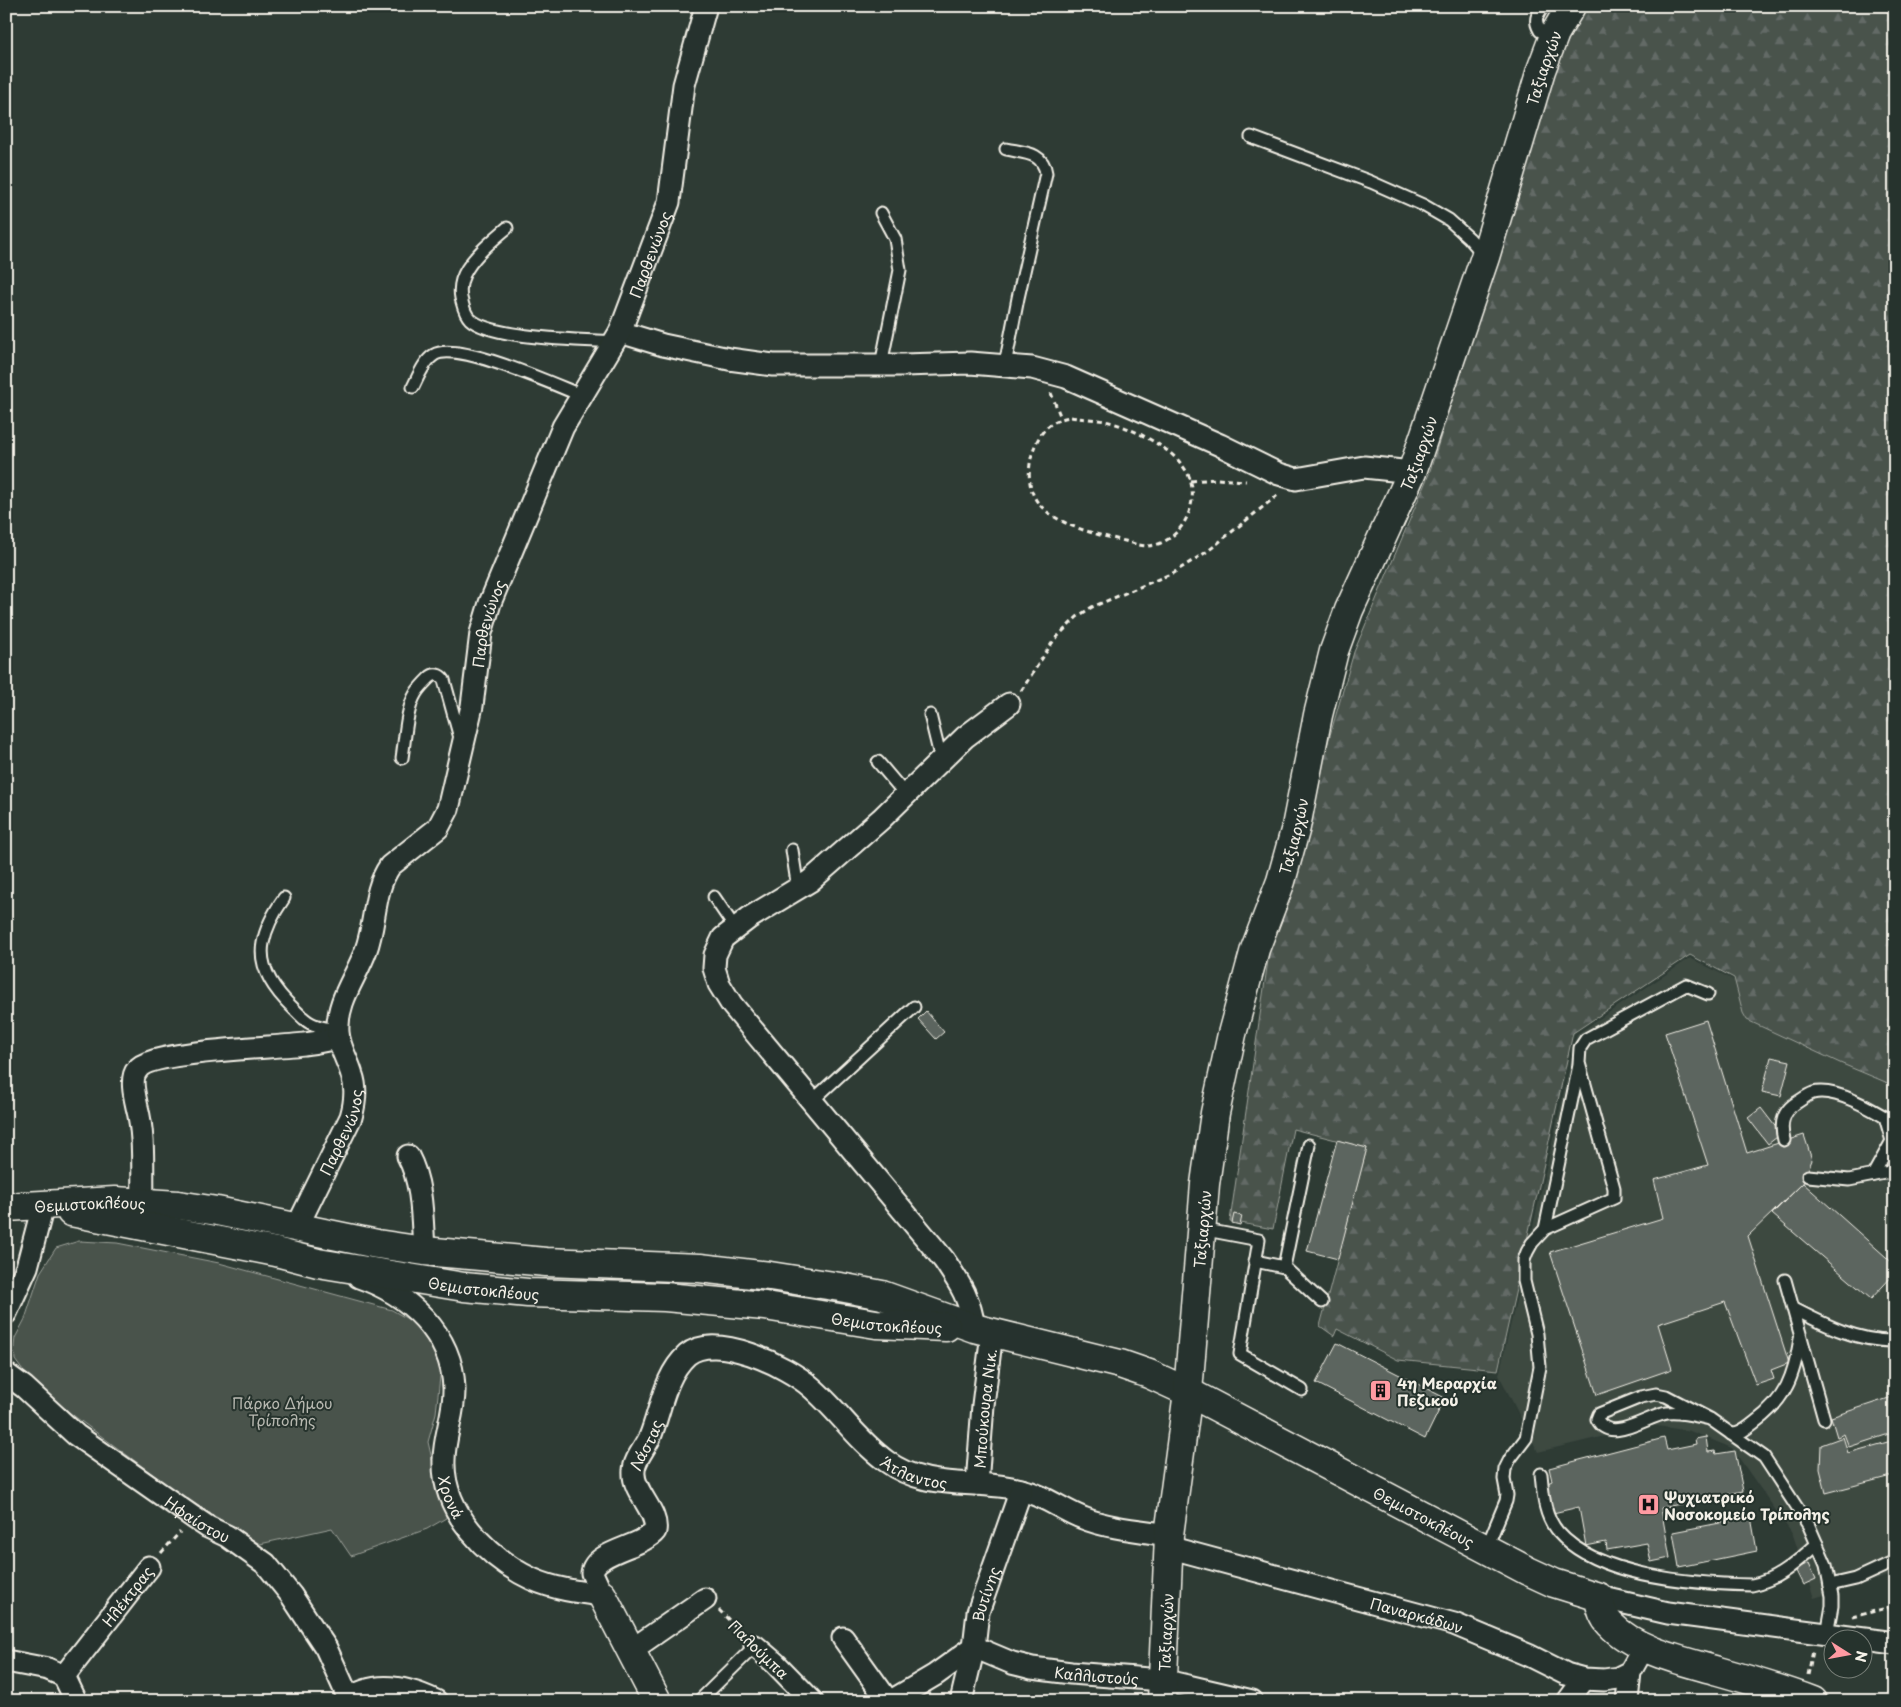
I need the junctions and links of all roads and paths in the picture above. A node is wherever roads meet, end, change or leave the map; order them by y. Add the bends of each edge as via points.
1 (706, 6) edge
2 (1544, 6) edge
3 (1570, 6) edge
4 (1555, 33) junction
5 (1251, 137) dead end
6 (1006, 149) dead end
7 (881, 213) dead end
8 (507, 228) dead end
9 (1485, 257) junction
10 (618, 337) junction
11 (881, 365) junction
12 (1005, 365) junction
13 (413, 386) dead end
14 (583, 396) junction
15 (1412, 472) junction
16 (1296, 479) junction
17 (1147, 546) joint
18 (1009, 704) joint
19 (930, 715) dead end
20 (463, 747) junction
21 (402, 758) dead end
22 (941, 760) junction
23 (878, 762) dead end
24 (905, 794) junction
25 (792, 850) dead end
26 (798, 889) junction
27 (714, 897) dead end
28 (284, 898) dead end
29 (735, 928) junction
30 (1708, 994) dead end
31 (914, 1007) dead end
32 (338, 1034) junction
33 (1579, 1063) junction
34 (812, 1101) junction
35 (1890, 1120) edge
36 (1784, 1140) dead end
37 (1309, 1145) dead end
38 (408, 1156) dead end
39 (1895, 1171) edge
40 (1808, 1176) dead end
41 (1873, 1176) junction
42 (142, 1202) junction
43 (43, 1206) junction
44 (6, 1207) edge
45 (297, 1227) junction
46 (1201, 1229) junction
47 (1545, 1229) junction
48 (424, 1251) junction
49 (1255, 1261) junction
50 (318, 1263) junction
51 (1284, 1267) junction
52 (1785, 1280) dead end
53 (1322, 1302) dead end
54 (1794, 1309) junction
55 (6, 1313) edge
56 (983, 1330) junction
57 (1800, 1334) junction
58 (1895, 1341) edge
59 (693, 1350) joint
60 (6, 1374) edge
61 (1302, 1390) dead end
62 (1188, 1392) junction
63 (1710, 1419) junction
64 (1824, 1419) dead end
65 (1731, 1434) junction
66 (1541, 1474) dead end
67 (977, 1484) junction
68 (1021, 1490) junction
69 (192, 1517) junction
70 (1168, 1541) junction
71 (1817, 1544) junction
72 (1486, 1548) junction
73 (1895, 1561) edge
74 (149, 1567) joint
75 (1830, 1584) junction
76 (602, 1595) junction
77 (1599, 1597) junction
78 (705, 1599) joint
79 (1822, 1633) junction
80 (843, 1638) dead end
81 (1895, 1643) edge
82 (755, 1646) junction
83 (974, 1647) junction
84 (1644, 1647) junction
85 (630, 1651) junction
86 (6, 1660) edge
87 (1630, 1672) junction
88 (64, 1676) junction
89 (1584, 1679) junction
90 (1162, 1690) edge
91 (1808, 1699) edge
92 (348, 1700) edge
93 (76, 1701) edge
94 (436, 1701) edge
95 (657, 1701) edge
96 (699, 1701) edge
97 (812, 1701) edge
98 (890, 1701) edge
99 (961, 1701) edge
100 (1252, 1701) edge
101 (1568, 1701) edge
102 (1627, 1701) edge

1 - 10 street, Παρθενώνος via 684,85 671,194
2 - 4 lane via 1537,14 1536,24 1540,31
3 - 4 street, Ταξιαρχών
4 - 9 street, Ταξιαρχών
5 - 9 lane via 1424,205 1449,220
6 - 12 lane via 1038,158 1043,162 1046,173
7 - 11 lane via 895,239 900,270
8 - 10 lane via 476,256 466,270 460,294 469,318 496,330 537,336
9 - 15 street, Ταξιαρχών
10 - 11 street via 754,363
10 - 14 street, Παρθενώνος
11 - 12 street
12 - 16 street via 1066,377
13 - 14 lane via 433,355 448,351 463,352 511,367
14 - 20 street, Παρθενώνος via 563,427 485,619
15 - 16 street via 1364,467
15 - 46 street, Ταξιαρχών via 1349,610 1326,677 1296,827 1281,881 1250,967 1222,1080 1208,1158
16 - 18 path via 1208,551 1173,573 1077,617 1054,640 1025,686
17 - 17 path via 1092,533 1054,517 1039,504 1031,490 1030,460 1047,427 1061,418 1106,421 1164,448 1178,461 1191,481 1191,508 1177,532 1164,542
18 - 22 street, Μπούκουρα Νικ.
19 - 22 lane
20 - 21 lane via 444,680 436,674 416,693
20 - 32 street, Παρθενώνος via 448,810 442,822 385,874 367,949 341,1005
22 - 24 street, Μπούκουρα Νικ.
23 - 24 lane
24 - 26 street, Μπούκουρα Νικ. via 881,819
25 - 26 lane
26 - 29 street, Μπούκουρα Νικ.
27 - 29 lane
28 - 32 lane via 266,930 263,963 280,996 301,1016
29 - 34 street, Μπούκουρα Νικ. via 723,938 715,955 718,984
30 - 33 lane via 1686,986 1586,1039 1580,1048
31 - 34 lane
32 - 42 street via 305,1044 175,1056 148,1062 137,1069 134,1078 140,1125
32 - 45 street, Παρθενώνος via 353,1076 355,1103
33 - 47 lane
33 - 47 lane via 1614,1188 1614,1198
34 - 56 street, Μπούκουρα Νικ. via 944,1260
35 - 36 lane via 1828,1092 1812,1094 1793,1105 1783,1116
35 - 41 lane via 1892,1141
37 - 51 lane
38 - 48 street via 418,1180
39 - 41 lane
40 - 41 lane via 1849,1180
42 - 43 street, Θεμιστοκλέους
42 - 45 street, Θεμιστοκλέους via 217,1210
43 - 44 street
43 - 50 street, Θεμιστοκλέους
43 - 55 street via 27,1267
45 - 48 street, Θεμιστοκλέους
46 - 49 lane via 1259,1240
46 - 62 street, Ταξιαρχών
47 - 72 lane via 1532,1243 1524,1260 1524,1281 1537,1334 1540,1367 1536,1395 1526,1438 1505,1469 1506,1501
48 - 56 street, Θεμιστοκλέους via 546,1262 700,1268 770,1276 882,1295
49 - 51 lane
49 - 61 lane via 1240,1354
50 - 56 street, Θεμιστοκλέους via 464,1287 528,1293 665,1297 765,1306 876,1324
50 - 76 street, Χρονά via 383,1287 416,1309 433,1326 444,1345 454,1388 444,1460 445,1478 460,1515 472,1532 495,1555 532,1579
51 - 53 lane
52 - 54 lane
54 - 57 lane
54 - 58 lane via 1824,1325 1849,1333
56 - 62 street, Θεμιστοκλέους via 1120,1364
56 - 67 street, Μπούκουρα Νικ. via 983,1404
57 - 64 lane
57 - 65 lane via 1791,1379 1782,1396 1760,1418 1737,1434
59 - 67 street, Άτλαντος via 708,1346 731,1348 781,1367 811,1387 854,1434 886,1462 932,1482
59 - 76 street, Λάστας via 671,1378 634,1471 636,1484 656,1529 652,1535 617,1550 594,1567 592,1573
60 - 69 street, Ηφαίστου via 76,1435
62 - 70 street, Ταξιαρχών
62 - 72 street, Θεμιστοκλέους
63 - 63 lane via 1671,1398 1656,1394 1604,1411 1597,1419 1604,1428 1612,1430 1670,1413
63 - 65 lane
65 - 71 lane via 1764,1457 1809,1526
66 - 71 lane via 1543,1498 1557,1531 1586,1552 1629,1571 1675,1579 1752,1585 1775,1578
67 - 68 street, Άτλαντος
68 - 70 street, Άτλαντος via 1084,1518
68 - 83 street, Βυτίνης via 978,1612
69 - 74 path, Ηλέκτρας
69 - 92 street, Ηφαίστου via 227,1536 266,1564 326,1648
70 - 89 street, Παναρκάδων via 1454,1624
70 - 90 street, Ταξιαρχών
71 - 75 lane
72 - 77 street, Θεμιστοκλέους via 1554,1582
73 - 75 lane via 1856,1579
74 - 88 street, Ηλέκτρας
75 - 79 lane via 1832,1606
76 - 85 street
77 - 79 street, Θεμιστοκλέους via 1668,1613
77 - 84 street via 1601,1611 1609,1624
78 - 82 path, Παλούμπα
78 - 85 street
79 - 81 street, Θεμιστοκλέους
79 - 91 path
80 - 98 street
82 - 96 lane
82 - 97 street, Παλούμπα
83 - 90 street, Καλλιστούς via 1032,1668
83 - 98 street
83 - 99 street, Βυτίνης
84 - 87 street
84 - 91 street
85 - 95 street
86 - 88 street
87 - 89 street, Παναρκάδων via 1618,1678
87 - 102 street
88 - 93 street
89 - 101 street
90 - 100 street, Καλλιστούς
92 - 94 street via 370,1690 393,1687 416,1691

